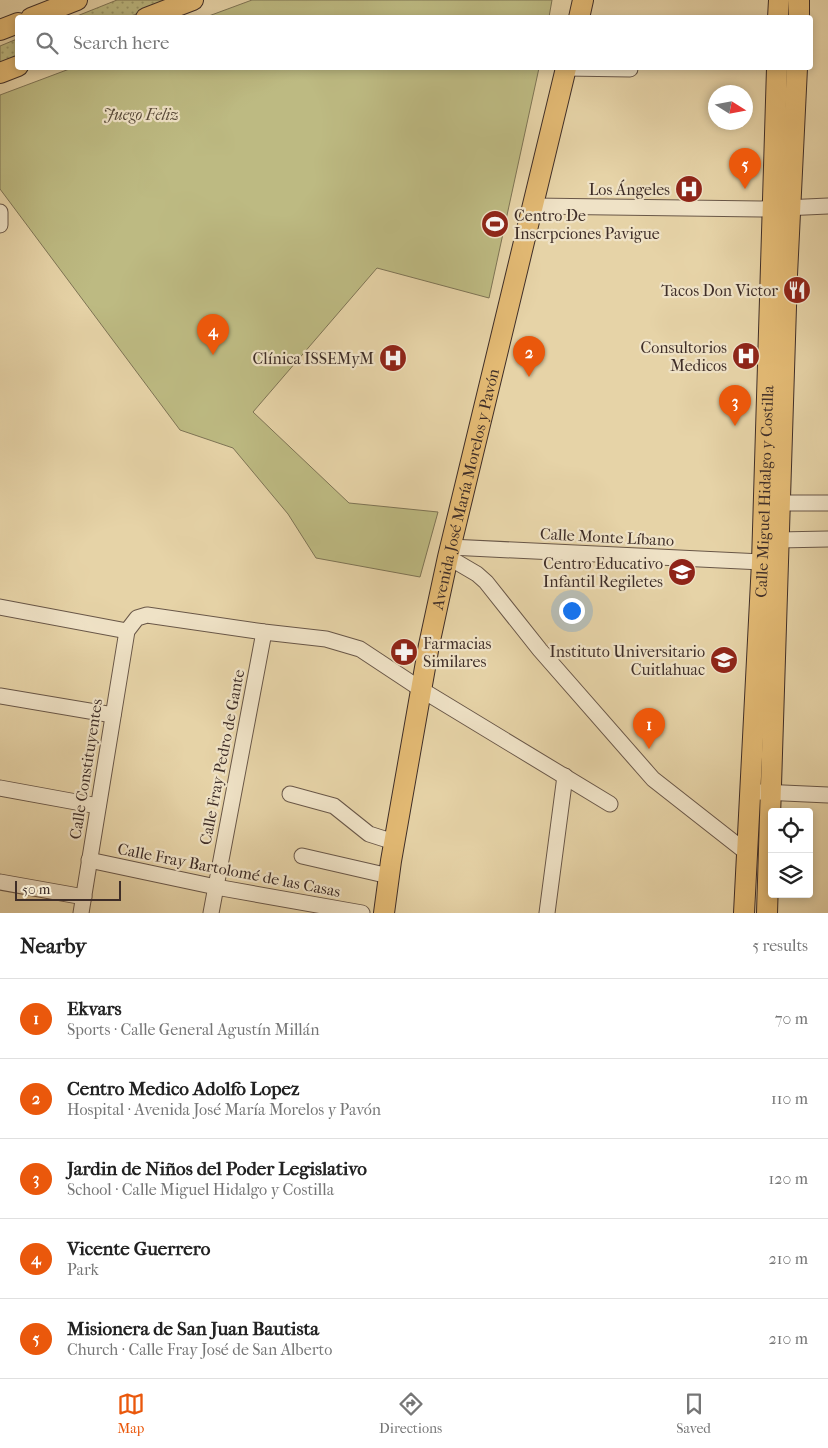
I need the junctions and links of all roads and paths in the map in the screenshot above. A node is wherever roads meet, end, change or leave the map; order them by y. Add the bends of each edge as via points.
1 (77, 0) edge
2 (193, 0) edge
3 (583, 0) edge
4 (779, 0) edge
5 (799, 0) edge
6 (39, 15) edge
7 (154, 15) edge
8 (580, 15) edge
9 (778, 15) edge
10 (799, 15) edge
11 (15, 24) edge
12 (0, 30) edge
13 (15, 67) edge
14 (566, 70) edge
15 (777, 70) edge
16 (796, 70) edge
17 (0, 72) edge
18 (533, 206) junction
19 (828, 206) edge
20 (781, 208) junction
21 (0, 212) edge
22 (0, 225) edge
23 (779, 503) junction
24 (828, 503) edge
25 (828, 539) edge
26 (778, 540) junction
27 (449, 552) junction
28 (762, 562) junction
29 (0, 607) edge
30 (127, 631) junction
31 (264, 632) junction
32 (422, 690) junction
33 (0, 696) edge
34 (113, 715) junction
35 (565, 776) junction
36 (0, 788) edge
37 (749, 791) junction
38 (770, 792) junction
39 (290, 794) dead end
40 (828, 795) edge
41 (610, 804) dead end
42 (98, 806) junction
43 (394, 842) junction
44 (746, 852) junction
45 (302, 856) dead end
46 (89, 860) junction
47 (389, 876) junction
48 (0, 882) edge
49 (216, 888) junction
50 (84, 897) junction
51 (81, 913) edge
52 (211, 913) edge
53 (362, 913) edge
54 (384, 913) edge
55 (547, 913) edge
56 (744, 913) edge
57 (767, 913) edge

1 - 6 main road
2 - 7 main road
3 - 8 main road
4 - 9 main road
5 - 10 main road
11 - 12 main road
13 - 17 main road
14 - 18 main road, Avenida José María Morelos y Pavón
15 - 20 main road, Calle Miguel Hidalgo y Costilla
16 - 20 main road, Calle Miguel Hidalgo y Costilla
18 - 20 street
18 - 27 main road, Avenida José María Morelos y Pavón
19 - 20 street
20 - 23 main road, Calle Miguel Hidalgo y Costilla via 786,274
20 - 28 main road, Calle Miguel Hidalgo y Costilla
21 - 22 street
23 - 24 street
23 - 26 main road, Calle Miguel Hidalgo y Costilla
25 - 26 street
26 - 38 main road, Calle Miguel Hidalgo y Costilla
27 - 28 street, Calle Monte Líbano
27 - 32 main road, Avenida José María Morelos y Pavón
27 - 44 street via 486,582 540,650 654,779
28 - 37 main road, Calle Miguel Hidalgo y Costilla
29 - 30 street
30 - 31 street via 137,618 147,615
30 - 34 street, Calle Constituyentes
31 - 32 street via 326,640 360,649
31 - 49 street, Calle Fray Pedro de Gante
32 - 35 street
32 - 43 main road, Avenida José María Morelos y Pavón
33 - 34 street
34 - 42 street, Calle Constituyentes
35 - 41 street
35 - 55 street
36 - 42 street
37 - 38 street
37 - 44 main road, Calle Miguel Hidalgo y Costilla
38 - 40 street
38 - 57 main road, Calle Miguel Hidalgo y Costilla
39 - 43 street via 334,806 369,834
42 - 46 street, Calle Constituyentes
43 - 47 main road, Avenida José María Morelos y Pavón
44 - 56 main road, Calle Miguel Hidalgo y Costilla
45 - 47 street
46 - 49 street, Calle Fray Bartolomé de las Casas
46 - 50 street, Calle Constituyentes
47 - 54 main road, Avenida José María Morelos y Pavón
48 - 50 street
49 - 52 street, Calle Fray Pedro de Gante
49 - 53 street, Calle Fray Bartolomé de las Casas
50 - 51 street, Calle Constituyentes

